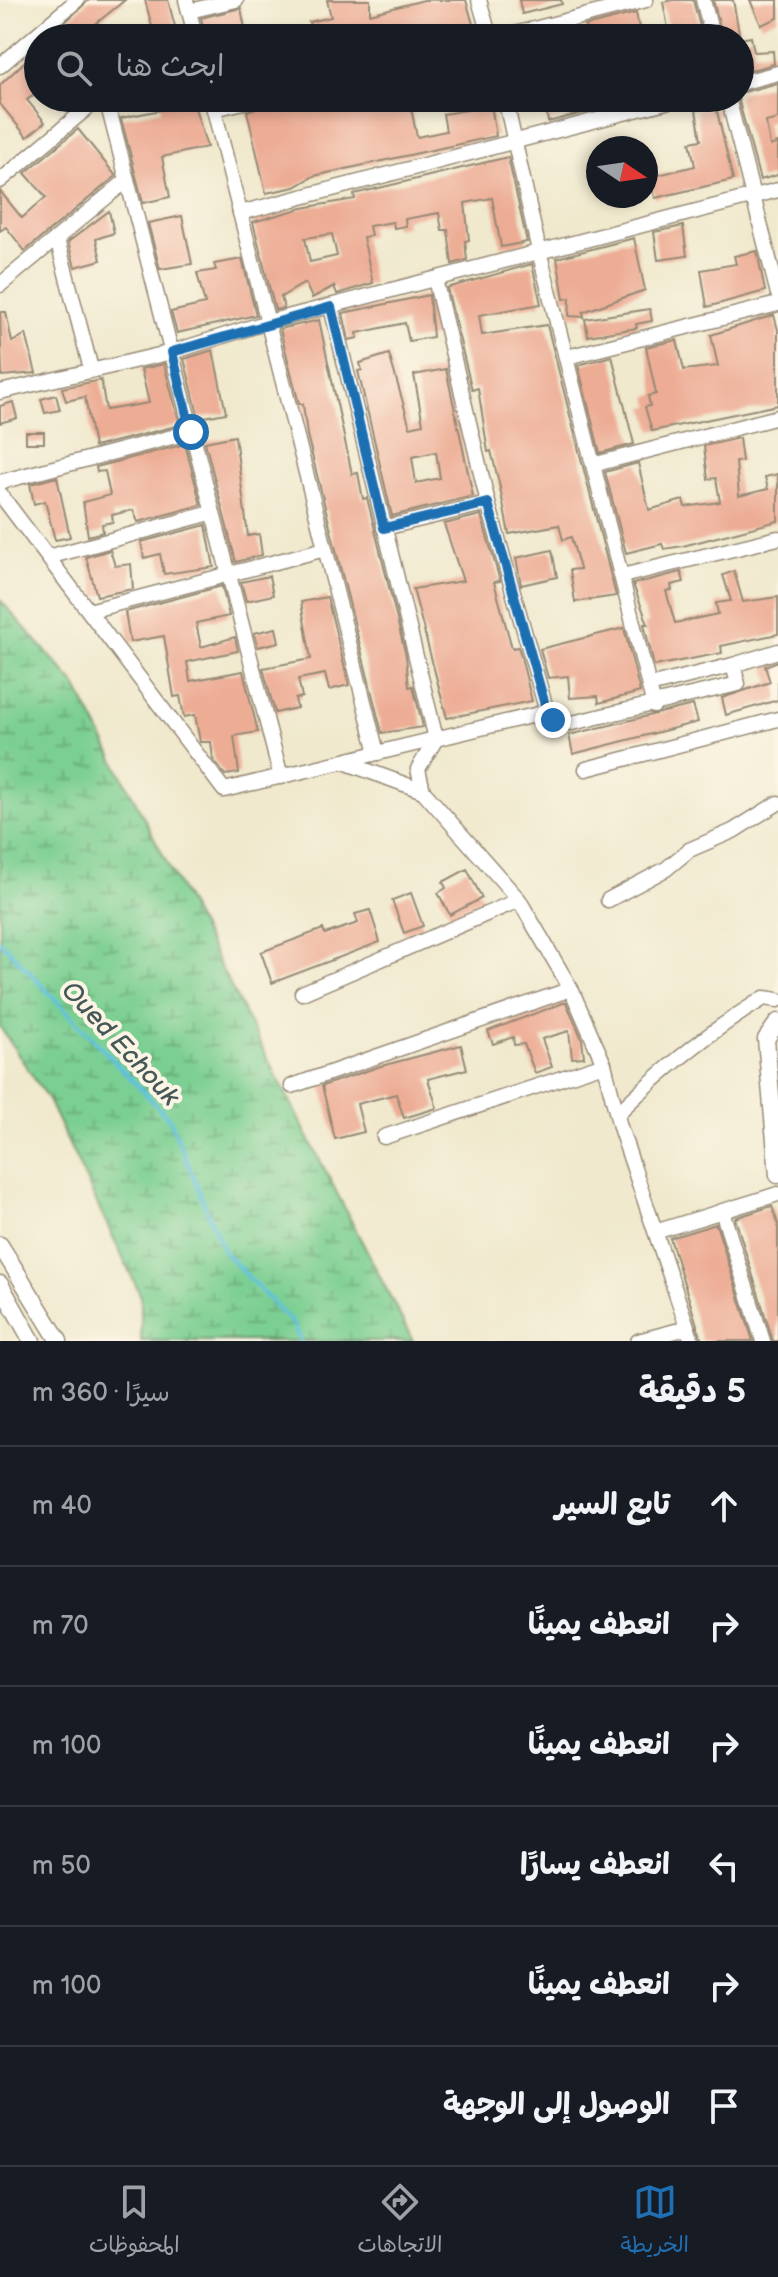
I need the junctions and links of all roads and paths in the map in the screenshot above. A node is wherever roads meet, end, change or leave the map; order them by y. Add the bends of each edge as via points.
1 (77, 0) edge
2 (236, 0) edge
3 (479, 0) edge
4 (646, 0) edge
5 (703, 0) edge
6 (188, 6) edge
7 (49, 24) edge
8 (486, 24) edge
9 (553, 24) edge
10 (709, 24) edge
11 (24, 45) edge
12 (0, 66) edge
13 (778, 73) edge
14 (754, 79) edge
15 (82, 112) edge
16 (110, 112) edge
17 (215, 112) edge
18 (509, 112) edge
19 (627, 112) edge
20 (731, 112) edge
21 (516, 141) junction
22 (127, 180) junction
23 (0, 181) edge
24 (778, 190) edge
25 (751, 197) junction
26 (240, 213) junction
27 (57, 239) junction
28 (539, 251) junction
29 (435, 279) junction
30 (0, 285) edge
31 (778, 294) edge
32 (778, 304) edge
33 (331, 307) junction
34 (268, 322) junction
35 (172, 352) junction
36 (567, 357) junction
37 (91, 369) junction
38 (0, 392) edge
39 (778, 417) edge
40 (191, 432) junction
41 (596, 464) junction
42 (0, 482) edge
43 (0, 494) edge
44 (488, 503) junction
45 (211, 513) junction
46 (384, 528) junction
47 (778, 538) edge
48 (325, 549) junction
49 (48, 557) junction
50 (228, 575) junction
51 (622, 576) junction
52 (89, 611) junction
53 (778, 651) edge
54 (733, 665) junction
55 (649, 686) junction
56 (654, 706) junction
57 (547, 712) junction
58 (778, 719) edge
59 (436, 739) junction
60 (377, 753) junction
61 (343, 761) junction
62 (586, 769) dead end
63 (281, 777) junction
64 (423, 791) junction
65 (778, 803) edge
66 (519, 900) junction
67 (608, 900) dead end
68 (571, 989) junction
69 (302, 993) dead end
70 (778, 1000) edge
71 (778, 1022) edge
72 (604, 1064) junction
73 (292, 1086) dead end
74 (774, 1107) edge
75 (617, 1114) junction
76 (384, 1137) dead end
77 (778, 1175) edge
78 (778, 1194) edge
79 (722, 1211) junction
80 (658, 1231) junction
81 (0, 1245) edge
82 (0, 1284) edge
83 (690, 1335) edge
84 (32, 1341) edge
85 (59, 1341) edge
86 (638, 1341) edge
87 (763, 1341) edge

1 - 7 street
2 - 6 street
3 - 8 street
4 - 9 street
5 - 10 street
11 - 12 street
13 - 14 street
15 - 23 street
16 - 22 street
17 - 26 street
18 - 21 street
19 - 21 street
20 - 25 street
21 - 26 street
21 - 28 street
22 - 27 street
22 - 35 street
24 - 25 street
25 - 28 street
25 - 31 street
26 - 34 street
27 - 30 street
27 - 37 street
28 - 29 street
28 - 36 street
29 - 33 street
29 - 44 street
32 - 36 street
33 - 34 street
33 - 46 street
34 - 35 street
34 - 48 street
35 - 37 street
35 - 40 street
36 - 41 street
37 - 38 street
39 - 41 street
40 - 42 street
40 - 45 street
41 - 51 street
43 - 49 street
44 - 46 street
44 - 57 street
45 - 49 street
45 - 50 street
46 - 59 street
47 - 51 street
48 - 50 street
48 - 60 street
49 - 52 street
50 - 52 street
50 - 63 street
51 - 55 street
52 - 63 street via 224,790
53 - 54 street
54 - 55 street
54 - 56 street via 738,684
55 - 56 street
56 - 57 street via 561,724
57 - 59 street
58 - 62 street
59 - 60 street
59 - 64 street via 418,769
60 - 61 street
61 - 63 street
61 - 64 street
64 - 66 street
65 - 67 street
66 - 68 street
66 - 69 street
68 - 72 street
68 - 73 street
70 - 75 street via 764,998 724,1022
71 - 74 street via 766,1039
72 - 75 street
72 - 76 street
74 - 77 street
75 - 80 street
78 - 79 street
79 - 80 street
79 - 87 street
80 - 83 street
81 - 85 street
82 - 84 street
83 - 86 street

